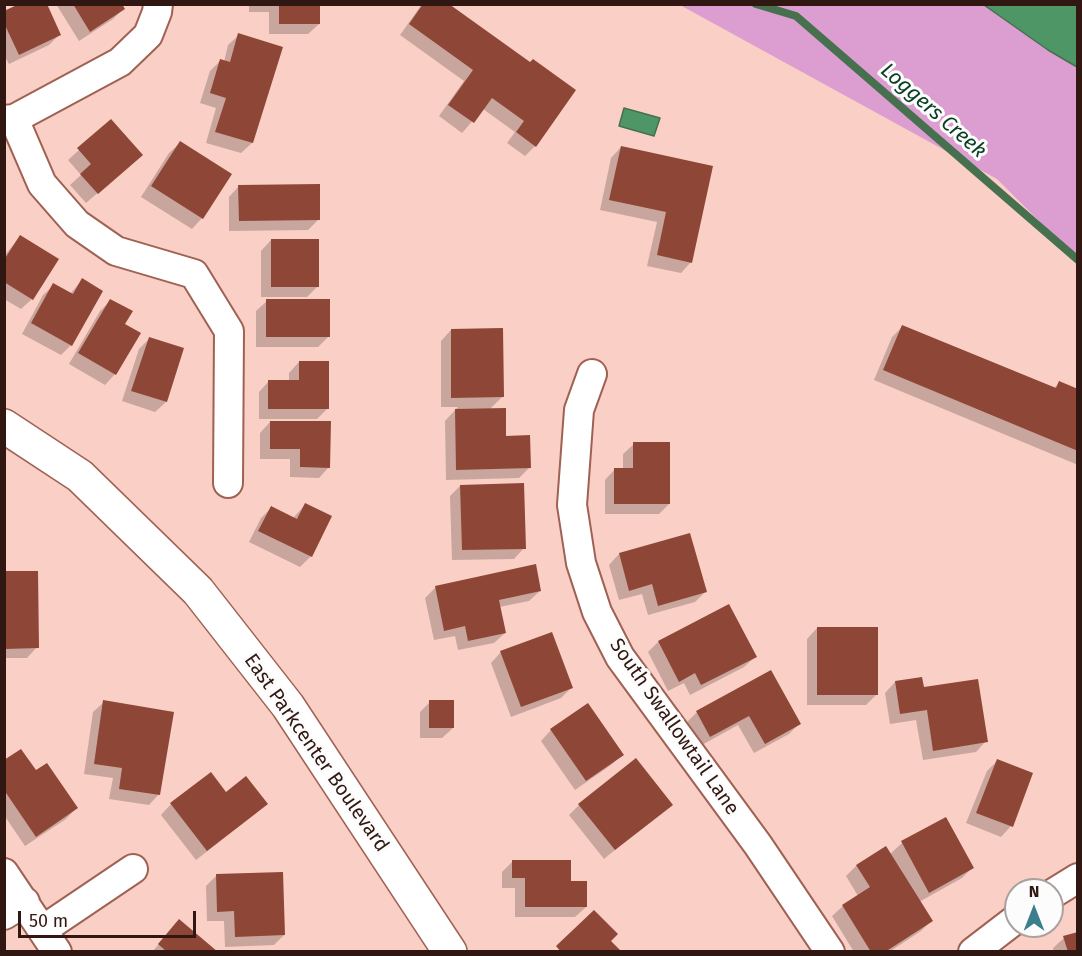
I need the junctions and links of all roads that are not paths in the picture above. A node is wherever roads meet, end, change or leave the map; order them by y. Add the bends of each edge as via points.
1 (158, 4) edge
2 (9, 120) edge
3 (592, 374) dead end
4 (4, 426) edge
5 (228, 483) dead end
6 (133, 869) dead end
7 (4, 873) edge
8 (1077, 878) edge
9 (1064, 886) edge
10 (15, 908) edge
11 (1004, 928) edge
12 (50, 940) edge
13 (450, 951) edge
14 (830, 951) edge
15 (973, 951) edge

1 - 2 street via 148,35 120,62
2 - 5 street via 42,184 77,224 116,251 194,274 229,331
3 - 14 street, South Swallowtail Lane via 579,410 572,505 581,563 597,612 620,657 758,845
4 - 13 main road, East Parkcenter Boulevard via 80,476 198,591 288,706
6 - 12 street
7 - 10 street
8 - 9 street
10 - 12 street
11 - 15 street

